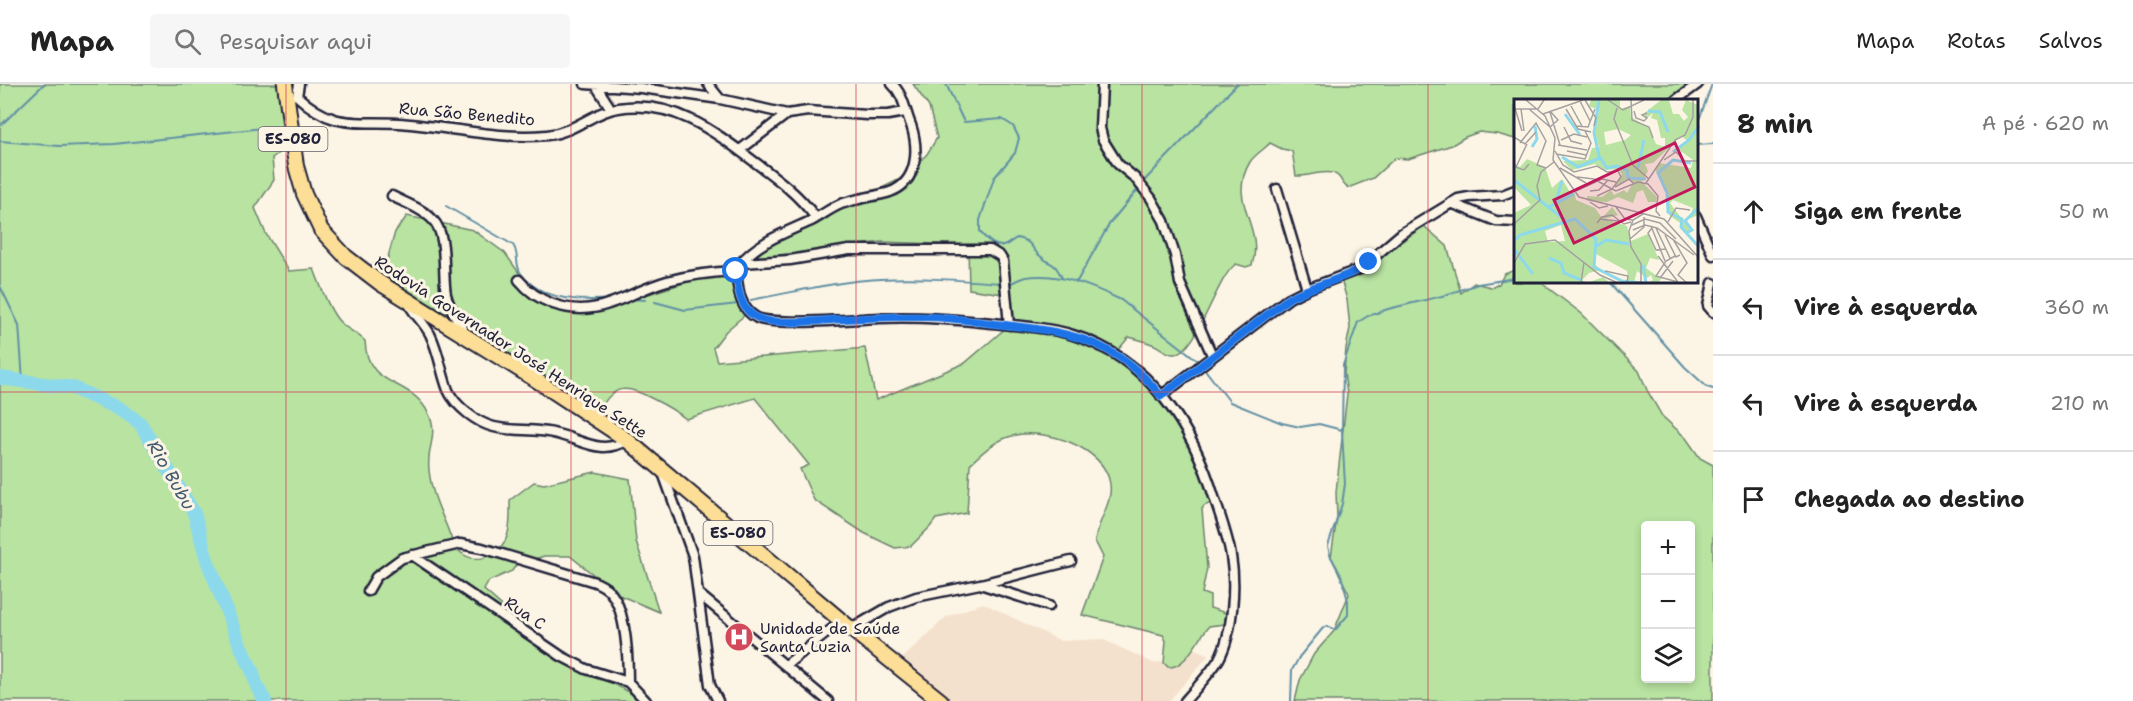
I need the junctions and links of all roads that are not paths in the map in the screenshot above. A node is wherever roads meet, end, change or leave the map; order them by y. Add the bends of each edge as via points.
1 (299, 84) edge
2 (585, 84) edge
3 (708, 84) edge
4 (892, 84) edge
5 (1102, 84) edge
6 (1698, 84) edge
7 (596, 85) edge
8 (290, 92) edge
9 (720, 99) junction
10 (1677, 99) edge
11 (611, 109) junction
12 (905, 112) junction
13 (787, 114) junction
14 (740, 150) junction
15 (1277, 189) dead end
16 (1514, 190) edge
17 (392, 196) dead end
18 (1451, 203) junction
19 (816, 218) junction
20 (1698, 221) edge
21 (1514, 222) edge
22 (1713, 255) edge
23 (739, 267) junction
24 (519, 280) dead end
25 (1713, 283) edge
26 (1307, 289) junction
27 (406, 300) junction
28 (1713, 312) edge
29 (1009, 325) junction
30 (468, 337) junction
31 (1212, 355) junction
32 (1161, 396) junction
33 (627, 440) junction
34 (660, 467) junction
35 (412, 555) junction
36 (1071, 561) dead end
37 (980, 584) junction
38 (368, 591) dead end
39 (700, 595) junction
40 (1049, 606) dead end
41 (847, 625) junction
42 (786, 665) junction
43 (628, 682) junction
44 (646, 701) edge
45 (718, 701) edge
46 (828, 701) edge
47 (941, 701) edge
48 (1185, 701) edge

1 - 8 street
2 - 7 street
3 - 9 street
4 - 12 street via 902,96
5 - 31 street via 1102,140 1118,164 1151,198 1164,221 1180,283
6 - 10 street
7 - 9 street
7 - 11 street
8 - 11 street, Rua São Benedito via 318,113 338,121 530,136 574,129
8 - 27 main road, Rodovia Governador José Henrique Sette / ES-080 via 296,166 315,220 346,257
9 - 13 street
11 - 14 street, Rua São Benedito via 671,111 703,125
12 - 13 street
12 - 19 street via 916,152 915,165 901,186 847,202
13 - 14 street
14 - 19 street, Rua São Benedito via 797,194
15 - 26 street
16 - 18 street
17 - 30 street via 437,225 448,301
18 - 21 street via 1496,221
18 - 26 street via 1402,233 1360,269
19 - 23 street via 765,243 748,254
20 - 22 street
23 - 24 street via 669,280 592,309 549,302 537,297
23 - 29 street via 738,288 744,304 751,314 763,320 921,316
23 - 29 street via 849,250 990,250 1002,261
25 - 28 street via 1708,306
26 - 31 street via 1276,306
27 - 30 main road, Rodovia Governador José Henrique Sette / ES-080
27 - 33 street via 429,332 449,391 478,420 493,427 547,431 591,447 617,446
29 - 32 street via 1060,332 1107,350 1136,369
30 - 33 main road, Rodovia Governador José Henrique Sette / ES-080
31 - 32 street
32 - 48 street via 1198,451 1232,559 1232,610 1224,644 1213,669
33 - 34 main road, Rodovia Governador José Henrique Sette / ES-080
34 - 39 street via 693,556
34 - 41 main road, Rodovia Governador José Henrique Sette / ES-080
35 - 38 street via 381,571
35 - 43 street, Rua C via 561,656
35 - 43 street via 455,544 467,545 603,585 619,607
36 - 37 street
37 - 40 street
37 - 41 street via 916,597
39 - 42 street
39 - 45 street via 710,685
41 - 42 street
41 - 47 main road, Rodovia Governador José Henrique Sette / ES-080
42 - 46 street
43 - 44 street

